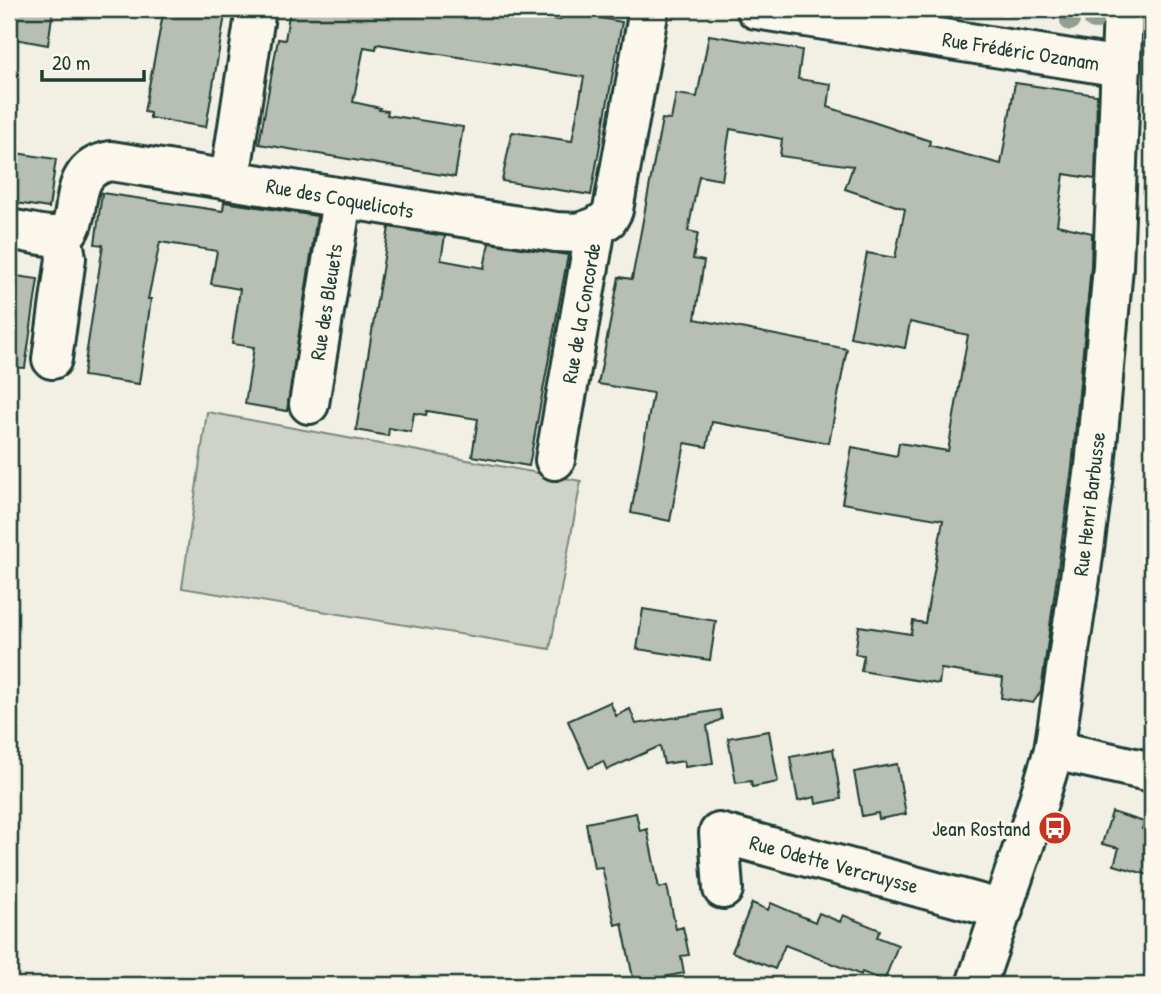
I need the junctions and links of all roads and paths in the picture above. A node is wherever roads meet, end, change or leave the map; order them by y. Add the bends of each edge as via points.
1 (256, 9) edge
2 (649, 9) edge
3 (756, 9) edge
4 (1123, 9) edge
5 (1121, 67) junction
6 (230, 179) junction
7 (342, 200) junction
8 (596, 227) junction
9 (9, 229) edge
10 (62, 234) junction
11 (52, 359) dead end
12 (309, 404) dead end
13 (555, 460) dead end
14 (1054, 750) junction
15 (1152, 772) edge
16 (723, 889) dead end
17 (1003, 910) junction
18 (976, 985) edge

1 - 6 street
2 - 8 street, Rue de la Concorde via 613,210
3 - 5 street, Rue Frédéric Ozanam
4 - 5 street, Rue Henri Barbusse
5 - 14 street, Rue Henri Barbusse via 1114,267 1095,467
6 - 7 street, Rue des Coquelicots
6 - 10 street, Rue des Coquelicots via 100,163 82,178 74,217
7 - 8 street, Rue des Coquelicots via 556,232 579,233
7 - 12 street, Rue des Bleuets
8 - 13 street, Rue de la Concorde
9 - 10 street
10 - 11 street via 66,258
14 - 15 street
14 - 17 street, Rue Henri Barbusse
16 - 17 street, Rue Odette Vercruysse via 719,832
17 - 18 street, Rue Henri Barbusse

